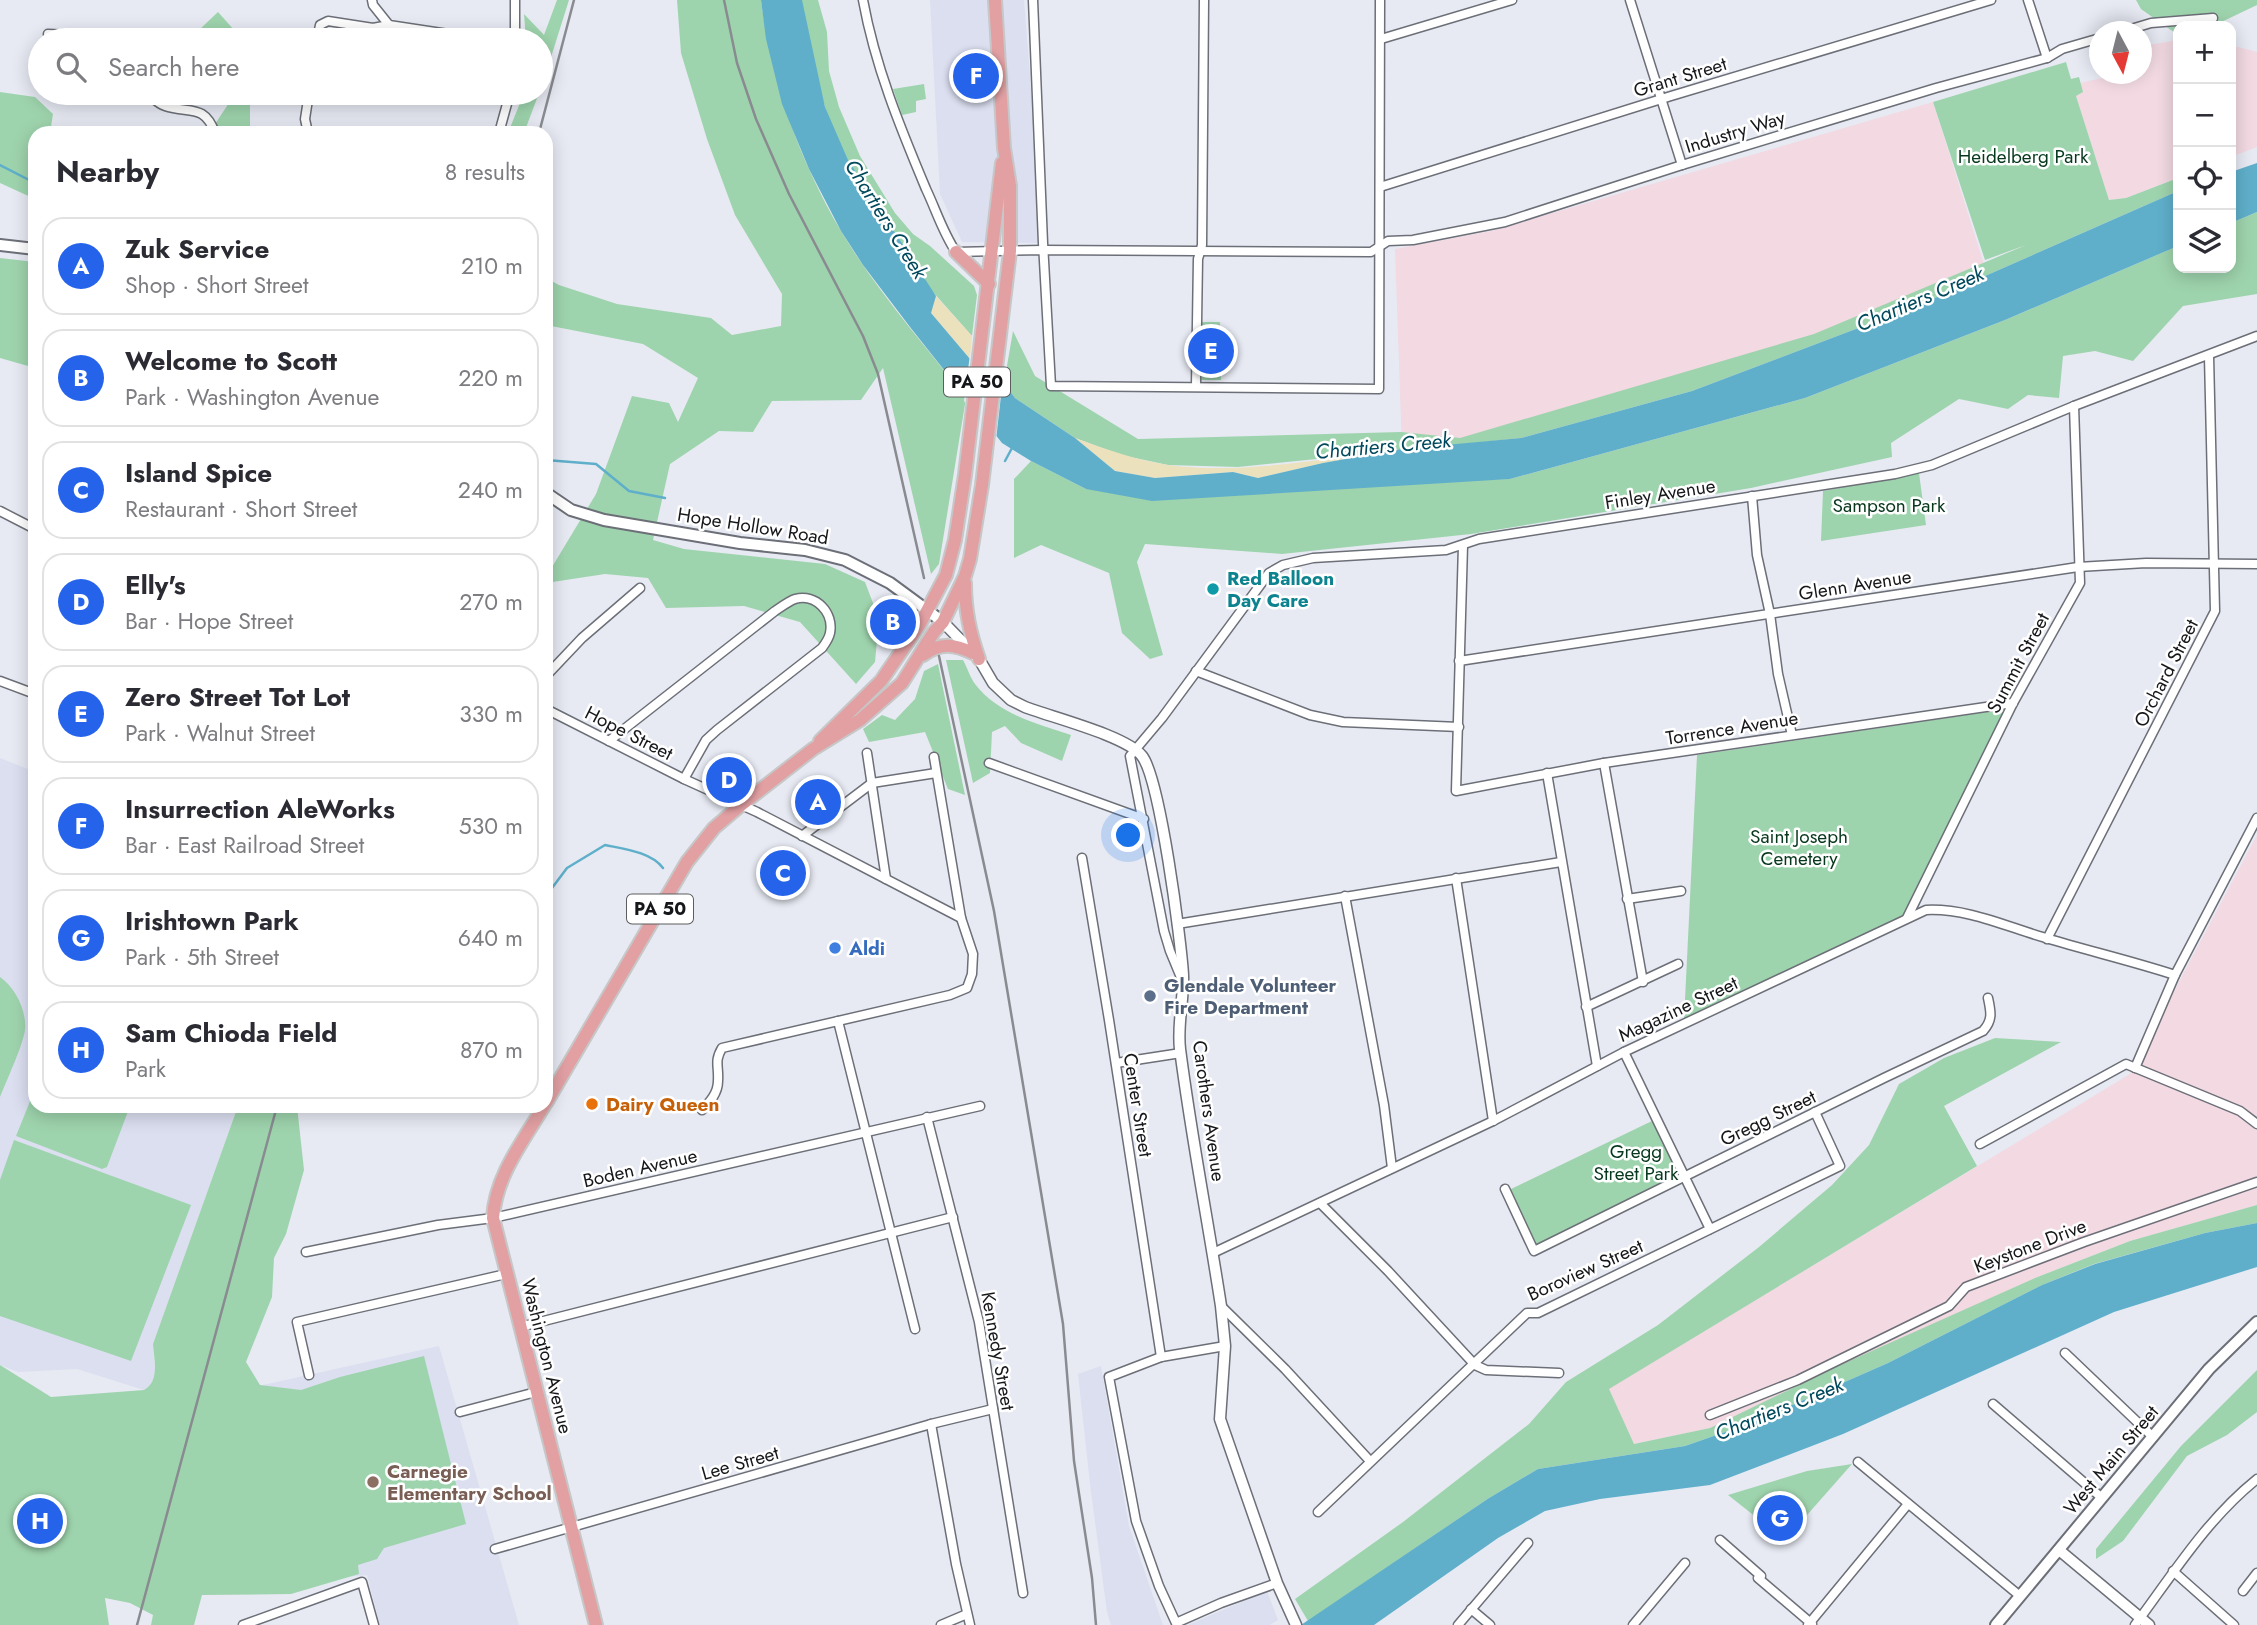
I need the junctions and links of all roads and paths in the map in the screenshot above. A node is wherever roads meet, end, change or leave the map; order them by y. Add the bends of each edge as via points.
1 (372, 0) edge
2 (515, 0) edge
3 (863, 0) edge
4 (995, 0) edge
5 (1033, 0) edge
6 (1204, 0) edge
7 (1380, 0) edge
8 (1512, 0) edge
9 (1630, 0) edge
10 (1991, 0) edge
11 (2028, 0) edge
12 (2213, 19) dead end
13 (2152, 23) edge
14 (389, 25) junction
15 (319, 28) edge
16 (373, 28) edge
17 (373, 28) edge
18 (409, 28) edge
19 (515, 28) edge
20 (1381, 39) junction
21 (2089, 41) edge
22 (2047, 58) junction
23 (1661, 99) junction
24 (162, 105) edge
25 (307, 105) edge
26 (507, 105) edge
27 (212, 126) edge
28 (307, 126) edge
29 (501, 126) edge
30 (1004, 148) junction
31 (1682, 165) junction
32 (1380, 187) junction
33 (0, 245) edge
34 (28, 248) edge
35 (1380, 249) junction
36 (1043, 250) junction
37 (993, 251) junction
38 (1010, 251) junction
39 (956, 252) junction
40 (1200, 252) junction
41 (988, 287) junction
42 (2257, 336) edge
43 (2209, 356) junction
44 (1196, 386) junction
45 (2074, 406) junction
46 (1752, 496) junction
47 (553, 498) edge
48 (1, 513) edge
49 (28, 525) edge
50 (1463, 545) junction
51 (2215, 564) junction
52 (2257, 564) edge
53 (2078, 567) junction
54 (965, 576) junction
55 (640, 588) dead end
56 (928, 610) junction
57 (1770, 614) junction
58 (943, 622) junction
59 (976, 656) junction
60 (917, 659) junction
61 (1459, 661) junction
62 (553, 669) edge
63 (1196, 671) junction
64 (0, 681) edge
65 (28, 691) edge
66 (2013, 703) junction
67 (553, 713) edge
68 (1459, 727) junction
69 (1792, 735) junction
70 (609, 741) junction
71 (813, 749) junction
72 (1135, 749) junction
73 (867, 753) dead end
74 (934, 757) dead end
75 (989, 762) dead end
76 (1604, 764) junction
77 (936, 773) junction
78 (1547, 773) junction
79 (684, 779) junction
80 (872, 783) junction
81 (741, 805) junction
82 (2257, 818) edge
83 (1144, 820) junction
84 (802, 835) junction
85 (1082, 858) dead end
86 (1561, 862) junction
87 (1456, 878) junction
88 (886, 879) junction
89 (1681, 891) dead end
90 (1345, 896) junction
91 (1627, 900) junction
92 (961, 918) junction
93 (1907, 918) junction
94 (1177, 924) junction
95 (2048, 939) junction
96 (1678, 964) dead end
97 (2175, 975) junction
98 (1182, 982) junction
99 (1643, 982) junction
100 (1988, 998) dead end
101 (1586, 1007) junction
102 (838, 1021) junction
103 (1624, 1052) junction
104 (1181, 1053) junction
105 (1116, 1063) junction
106 (1597, 1066) junction
107 (2135, 1068) junction
108 (553, 1090) edge
109 (980, 1106) dead end
110 (702, 1110) dead end
111 (1815, 1112) junction
112 (540, 1113) edge
113 (927, 1118) junction
114 (1493, 1121) junction
115 (2257, 1124) edge
116 (865, 1132) junction
117 (1980, 1144) dead end
118 (1392, 1168) junction
119 (1685, 1177) junction
120 (2257, 1182) edge
121 (1505, 1189) dead end
122 (1320, 1203) junction
123 (953, 1217) junction
124 (493, 1218) junction
125 (1710, 1229) junction
126 (891, 1233) junction
127 (306, 1252) dead end
128 (1213, 1253) junction
129 (506, 1274) junction
130 (1221, 1306) junction
131 (2257, 1322) edge
132 (520, 1327) junction
133 (915, 1329) dead end
134 (1225, 1346) junction
135 (2065, 1353) dead end
136 (1161, 1357) junction
137 (1475, 1365) junction
138 (1559, 1373) dead end
139 (309, 1375) dead end
140 (536, 1392) junction
141 (1993, 1404) dead end
142 (993, 1409) junction
143 (460, 1412) dead end
144 (1710, 1415) dead end
145 (932, 1424) junction
146 (2153, 1437) junction
147 (1370, 1461) junction
148 (1858, 1462) dead end
149 (2256, 1480) edge
150 (2102, 1498) junction
151 (1908, 1504) junction
152 (1318, 1512) dead end
153 (571, 1528) junction
154 (1720, 1540) dead end
155 (1528, 1543) dead end
156 (495, 1549) dead end
157 (2059, 1549) junction
158 (1685, 1563) dead end
159 (2173, 1571) junction
160 (2257, 1573) edge
161 (1277, 1583) junction
162 (2243, 1591) dead end
163 (1023, 1593) dead end
164 (2020, 1596) junction
165 (1471, 1609) junction
166 (967, 1614) junction
167 (2142, 1623) edge
168 (1810, 1624) edge
169 (243, 1625) edge
170 (374, 1625) edge
171 (596, 1625) edge
172 (941, 1625) edge
173 (970, 1625) edge
174 (1296, 1625) edge
175 (1458, 1625) edge
176 (1490, 1625) edge
177 (1633, 1625) edge
178 (1996, 1625) edge
179 (2234, 1625) edge

1 - 14 street
2 - 19 street
3 - 39 street via 869,35 897,121
4 - 30 main road, PA 50
5 - 36 street
6 - 40 street
7 - 20 street
8 - 20 street
9 - 23 street
10 - 23 street, Grant Street
11 - 22 street
12 - 13 street
14 - 16 street
14 - 18 street
15 - 17 street via 328,21
20 - 32 street
21 - 22 street, Industry Way
22 - 31 street, Industry Way
23 - 31 street
23 - 32 street, Grant Street
24 - 27 street via 202,113
25 - 28 street
26 - 29 street
30 - 37 main road, PA 50
30 - 38 main road, PA 50 via 1010,186
31 - 35 street, Industry Way via 1505,222 1388,242
32 - 35 street
33 - 34 main road
35 - 40 street, Industry Way via 1371,253
35 - 44 street via 1379,388
36 - 38 street, Industry Way
36 - 40 street, Industry Way
36 - 44 street via 1051,386
37 - 38 street, Industry Way
37 - 39 street, Industry Way
37 - 41 main road, PA 50
38 - 54 main road, Washington Avenue / PA 50 via 982,485
39 - 41 main road
40 - 44 street
41 - 56 main road, Washington Avenue / PA 50 via 951,560
42 - 43 street, Finley Avenue
43 - 45 street, Finley Avenue
43 - 51 street, Orchard Street
45 - 46 street, Finley Avenue via 1932,465
45 - 53 street, Summit Street
46 - 50 street, Finley Avenue
46 - 57 street via 1757,555
47 - 56 main road, Hope Hollow Road via 572,510 604,520 831,555 877,575
48 - 49 street
50 - 61 street
50 - 63 street, Finley Avenue via 1446,550 1313,558 1283,565 1269,573
51 - 52 street, Glenn Avenue
51 - 53 street, Glenn Avenue
51 - 95 street, Orchard Street via 2215,611
53 - 57 street, Glenn Avenue
53 - 66 street, Summit Street via 2080,583
54 - 58 main road, Washington Avenue / PA 50
54 - 59 main road via 966,616
55 - 62 street
56 - 58 main road, Hope Hollow Road
56 - 71 main road, Washington Avenue / PA 50 via 881,681
57 - 61 street, Glenn Avenue
57 - 69 street
58 - 59 street
58 - 60 main road, Washington Avenue / PA 50
59 - 60 main road via 943,644
59 - 72 street via 993,683 1011,700
60 - 71 main road, Washington Avenue / PA 50 via 889,696
61 - 68 street
63 - 68 street via 1310,715 1343,722
63 - 72 street, Finley Avenue
64 - 65 street
66 - 69 street, Torrence Avenue
66 - 93 street, Summit Street
67 - 70 street, Hope Street
68 - 78 street, Torrence Avenue via 1456,791
69 - 76 street, Torrence Avenue
70 - 79 street, Hope Street
70 - 79 street via 775,611 795,599 819,603 831,623 822,648 716,730
71 - 81 main road, Washington Avenue / PA 50
72 - 83 street via 1130,762
72 - 94 street, Carothers Avenue via 1148,766 1160,813
73 - 80 street
74 - 77 street
75 - 83 street
76 - 78 street, Torrence Avenue
76 - 91 street
77 - 80 street
77 - 92 street
78 - 86 street
79 - 81 street, Hope Street
80 - 84 street
80 - 88 street
81 - 84 street, Hope Street
81 - 108 main road, Washington Avenue / PA 50 via 714,828 687,862
82 - 97 street
83 - 98 street via 1164,931
84 - 88 street, Hope Street
85 - 105 street, Center Street
86 - 87 street
86 - 101 street
87 - 90 street
87 - 114 street
88 - 92 street, Hope Street
89 - 91 street
90 - 94 street
90 - 118 street
91 - 99 street
92 - 102 street via 972,954 967,988
93 - 95 street, Magazine Street via 1926,910 1954,911
93 - 103 street, Magazine Street
94 - 98 street, Carothers Avenue
95 - 97 street, Magazine Street
96 - 99 street
97 - 107 street
98 - 104 street, Carothers Avenue
99 - 101 street
100 - 111 street, Gregg Street via 1992,1012 1983,1031
101 - 106 street
102 - 110 street via 722,1048 716,1058 719,1083
102 - 116 street
103 - 106 street, Magazine Street
103 - 119 street
104 - 105 street
104 - 128 street, Carothers Avenue
105 - 136 street, Center Street
106 - 114 street, Magazine Street
107 - 115 street via 2240,1111
107 - 117 street via 2126,1064
109 - 113 street, Boden Avenue
111 - 119 street, Gregg Street
111 - 125 street, Boroview Street via 1840,1166
112 - 124 main road, Washington Avenue / PA 50 via 505,1172
113 - 116 street, Boden Avenue
113 - 123 street, Kennedy Street
114 - 118 street, Magazine Street
116 - 124 street, Boden Avenue
116 - 126 street
118 - 122 street, Magazine Street
119 - 121 street, Gregg Street via 1534,1251
119 - 125 street
120 - 144 street, Keystone Drive via 1966,1287 1949,1306 1798,1380
122 - 128 street, Magazine Street
122 - 137 street
123 - 126 street
123 - 142 street, Kennedy Street via 979,1322
124 - 127 street, Boden Avenue
124 - 129 main road, Washington Avenue / PA 50
125 - 137 street, Boroview Street via 1538,1312 1527,1313
126 - 132 street
126 - 133 street
128 - 130 street, Carothers Avenue
129 - 132 main road, Washington Avenue / PA 50
129 - 139 street via 297,1322
130 - 134 street, Carothers Avenue
130 - 147 street
131 - 146 main road, West Main Street via 2209,1369
132 - 140 main road, Washington Avenue / PA 50
134 - 136 street
134 - 161 street, Carothers Avenue via 1220,1419
135 - 146 street
136 - 161 street via 1110,1377 1136,1521 1176,1623
137 - 138 street via 1486,1370
137 - 147 street, Boroview Street
140 - 143 street
140 - 153 main road, Washington Avenue / PA 50
141 - 150 street
142 - 145 street, Lee Street
142 - 163 street, Kennedy Street
145 - 153 street, Lee Street
145 - 166 street
146 - 150 main road, West Main Street
147 - 152 street, Boroview Street
148 - 151 street
149 - 159 street via 2228,1502
150 - 157 main road, West Main Street
151 - 164 street
151 - 168 street
153 - 156 street, Lee Street
153 - 171 main road, Washington Avenue / PA 50
154 - 168 street
155 - 165 street
157 - 164 main road, West Main Street
157 - 167 street
158 - 177 street
159 - 167 street
159 - 179 street
160 - 162 street
161 - 174 street, Carothers Avenue
164 - 178 main road, West Main Street
165 - 175 street
165 - 176 street
166 - 172 street
166 - 173 street
169 - 170 street via 362,1581

